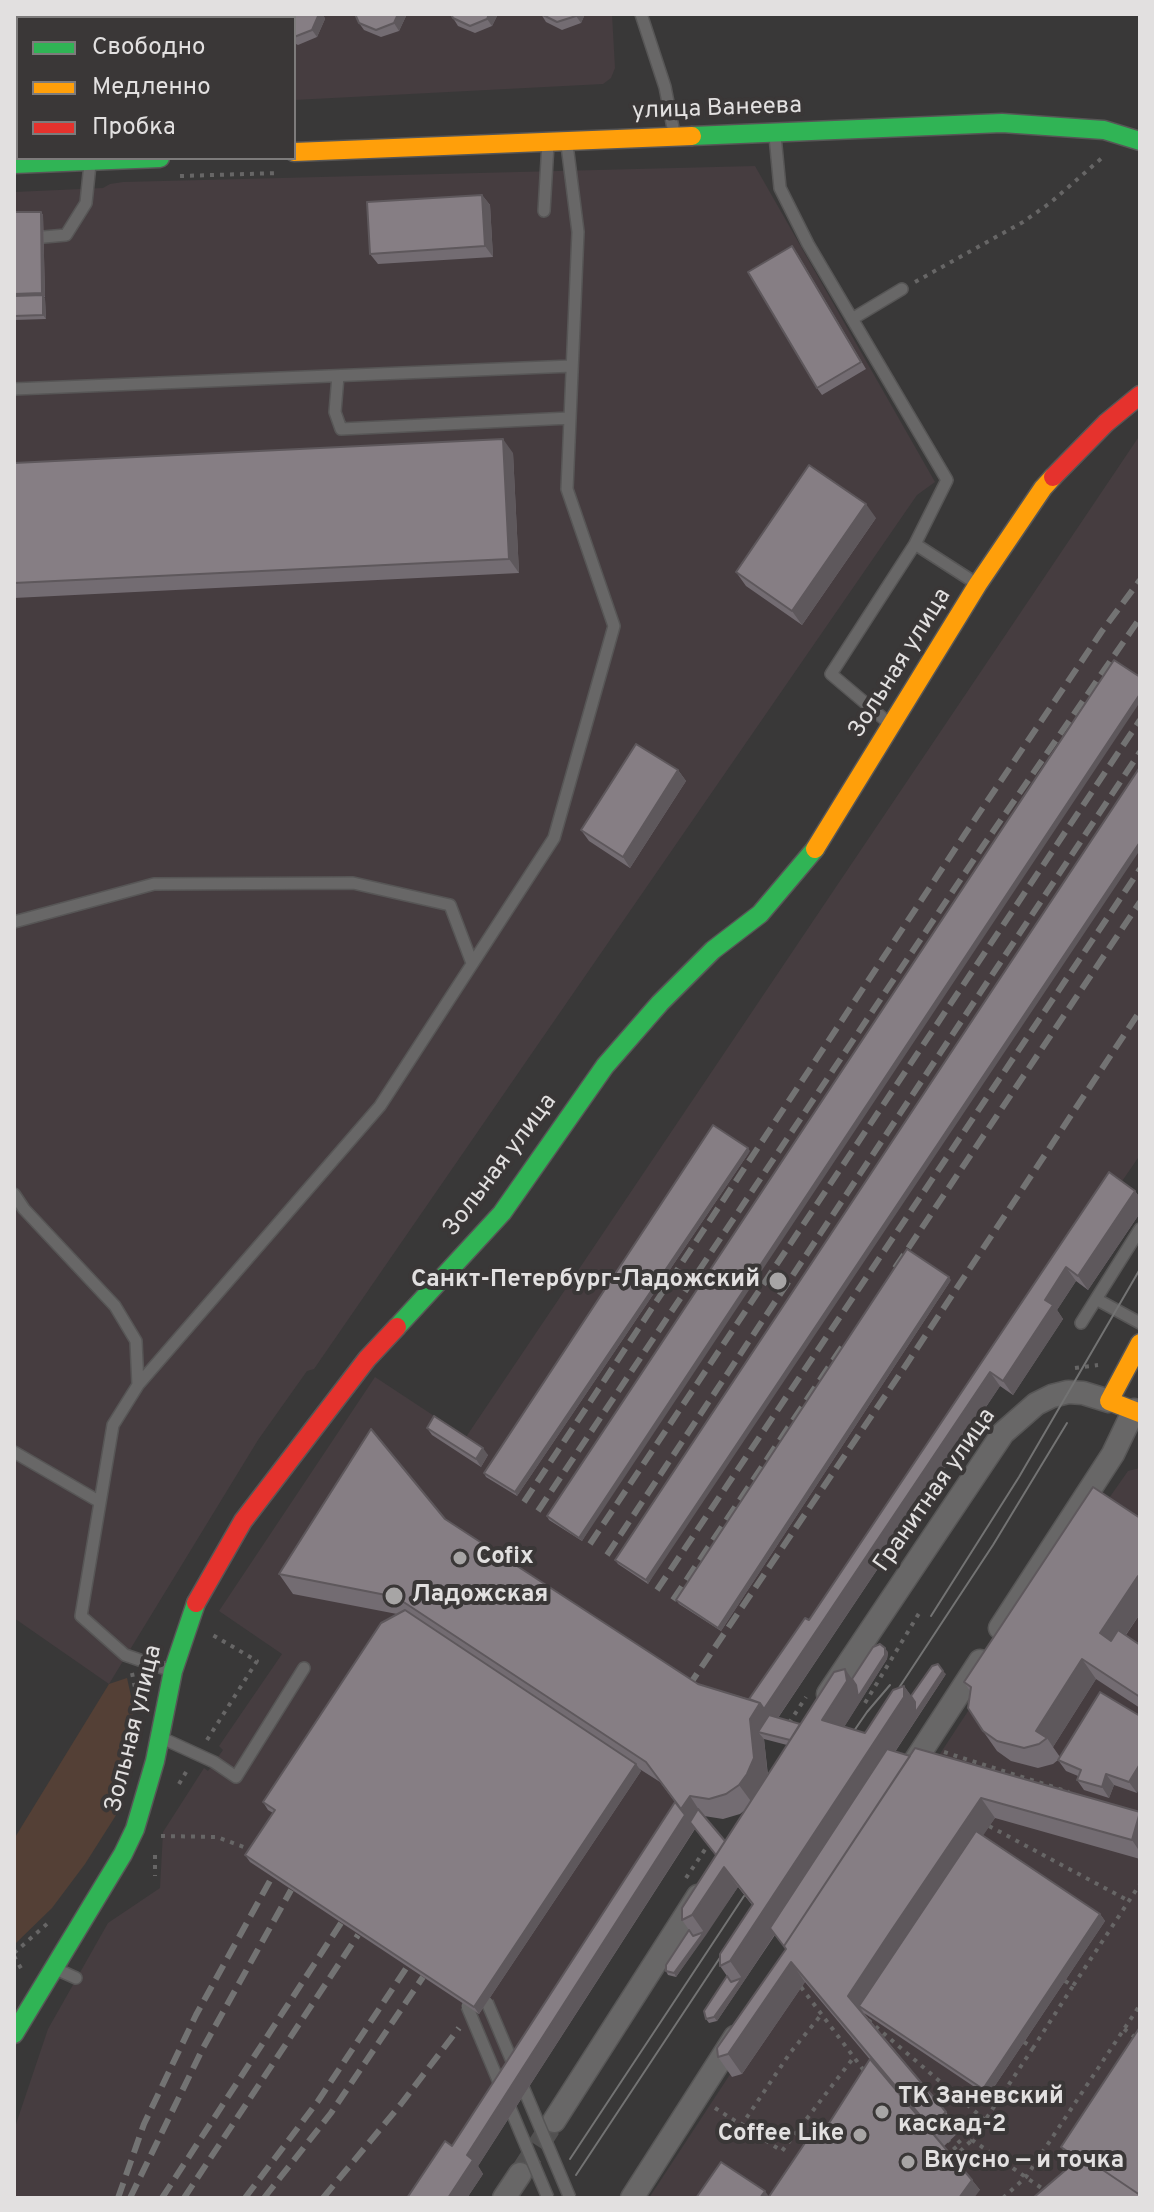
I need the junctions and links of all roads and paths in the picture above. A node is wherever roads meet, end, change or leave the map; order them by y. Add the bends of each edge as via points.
1 (641, 14) edge
2 (775, 132) junction
3 (674, 136) junction
4 (1133, 139) edge
5 (557, 141) junction
6 (296, 152) edge
7 (113, 160) edge
8 (90, 161) junction
9 (14, 164) edge
10 (544, 211) dead end
11 (44, 237) edge
12 (902, 289) joint
13 (852, 319) junction
14 (572, 366) junction
15 (338, 376) junction
16 (14, 389) edge
17 (1140, 395) edge
18 (570, 418) junction
19 (915, 544) junction
20 (978, 584) junction
21 (891, 725) junction
22 (14, 922) edge
23 (472, 963) junction
24 (14, 1194) edge
25 (1140, 1229) edge
26 (1096, 1299) junction
27 (1081, 1323) dead end
28 (1140, 1323) edge
29 (1140, 1343) edge
30 (138, 1385) junction
31 (1109, 1401) junction
32 (1138, 1407) edge
33 (14, 1452) edge
34 (100, 1502) junction
35 (921, 1610) dead end
36 (213, 1622) dead end
37 (304, 1668) dead end
38 (173, 1671) junction
39 (865, 1703) dead end
40 (819, 1708) edge
41 (160, 1737) junction
42 (931, 1748) dead end
43 (198, 1754) junction
44 (913, 1764) edge
45 (179, 1783) dead end
46 (1080, 1796) edge
47 (989, 1826) edge
48 (154, 1836) dead end
49 (154, 1849) dead end
50 (249, 1849) edge
51 (155, 1876) dead end
52 (711, 1876) edge
53 (1140, 1884) edge
54 (1129, 1901) junction
55 (56, 1916) dead end
56 (14, 1953) edge
57 (52, 1967) junction
58 (76, 1978) dead end
59 (1065, 1981) edge
60 (1073, 1986) junction
61 (801, 1987) edge
62 (485, 1996) edge
63 (465, 2001) edge
64 (1140, 2005) edge
65 (821, 2015) junction
66 (747, 2019) edge
67 (1124, 2029) junction
68 (871, 2032) edge
69 (14, 2034) edge
70 (1140, 2041) edge
71 (1024, 2042) edge
72 (1033, 2048) junction
73 (854, 2057) junction
74 (871, 2080) edge
75 (706, 2102) dead end
76 (985, 2120) junction
77 (554, 2121) tunnel mouth
78 (741, 2126) junction
79 (972, 2140) junction
80 (964, 2147) junction
81 (959, 2153) junction
82 (953, 2158) edge
83 (520, 2174) tunnel mouth
84 (1026, 2177) junction
85 (504, 2198) edge
86 (548, 2198) edge
87 (570, 2198) edge
88 (632, 2198) edge
89 (1003, 2198) edge
90 (1056, 2198) edge

1 - 3 lane via 665,87
2 - 3 street, улица Ванеева
2 - 4 street, улица Ванеева via 1002,123 1104,130
2 - 13 lane via 780,188
3 - 5 street, улица Ванеева
4 - 12 path via 1023,222
5 - 6 street, улица Ванеева
5 - 10 lane
5 - 14 lane via 578,232
7 - 8 street
8 - 9 street
8 - 11 lane via 86,203 66,235
12 - 13 lane
13 - 19 lane via 947,480
14 - 15 lane
14 - 18 lane
15 - 16 lane
15 - 18 lane via 335,412 341,429
17 - 20 street, Зольная улица via 1043,488
18 - 23 lane via 567,489 614,626 554,838
19 - 20 lane
19 - 21 lane via 831,674
20 - 21 street, Зольная улица
21 - 38 street, Зольная улица via 813,852 760,914 713,950 605,1066 502,1213 367,1359 243,1521 193,1609
22 - 23 lane via 154,884 353,883 450,905
23 - 30 lane via 380,1106
24 - 30 lane via 115,1306 136,1341
25 - 26 lane
26 - 27 lane
26 - 28 lane
29 - 31 street
30 - 34 lane via 113,1425
31 - 32 street
31 - 40 street, Гранитная улица via 1083,1393 1052,1396 1003,1433
32 - 44 street
33 - 34 lane
34 - 38 lane via 81,1616 125,1655
35 - 39 path
36 - 43 path via 211,1635 257,1661
37 - 43 lane via 236,1777
38 - 41 street, Зольная улица
41 - 43 lane
41 - 57 street, Зольная улица via 135,1829
42 - 46 path
43 - 45 path
47 - 54 path
48 - 50 path via 217,1837
49 - 51 path
52 - 77 street
53 - 54 path
54 - 60 path
55 - 56 path
57 - 58 lane
57 - 69 street, Зольная улица
59 - 60 path
60 - 72 path
61 - 65 path
62 - 87 lane, bridge
63 - 86 lane, bridge
64 - 67 path
65 - 73 path
65 - 78 path
66 - 88 street
67 - 70 path
67 - 84 path
68 - 76 path via 862,2017
71 - 72 path
72 - 76 path
73 - 74 path
73 - 78 path via 782,2151
75 - 78 path
76 - 79 path
79 - 80 path
79 - 84 path
80 - 81 path
80 - 81 path via 948,2129 943,2134
81 - 82 path
83 - 85 street
84 - 89 path
84 - 90 path

